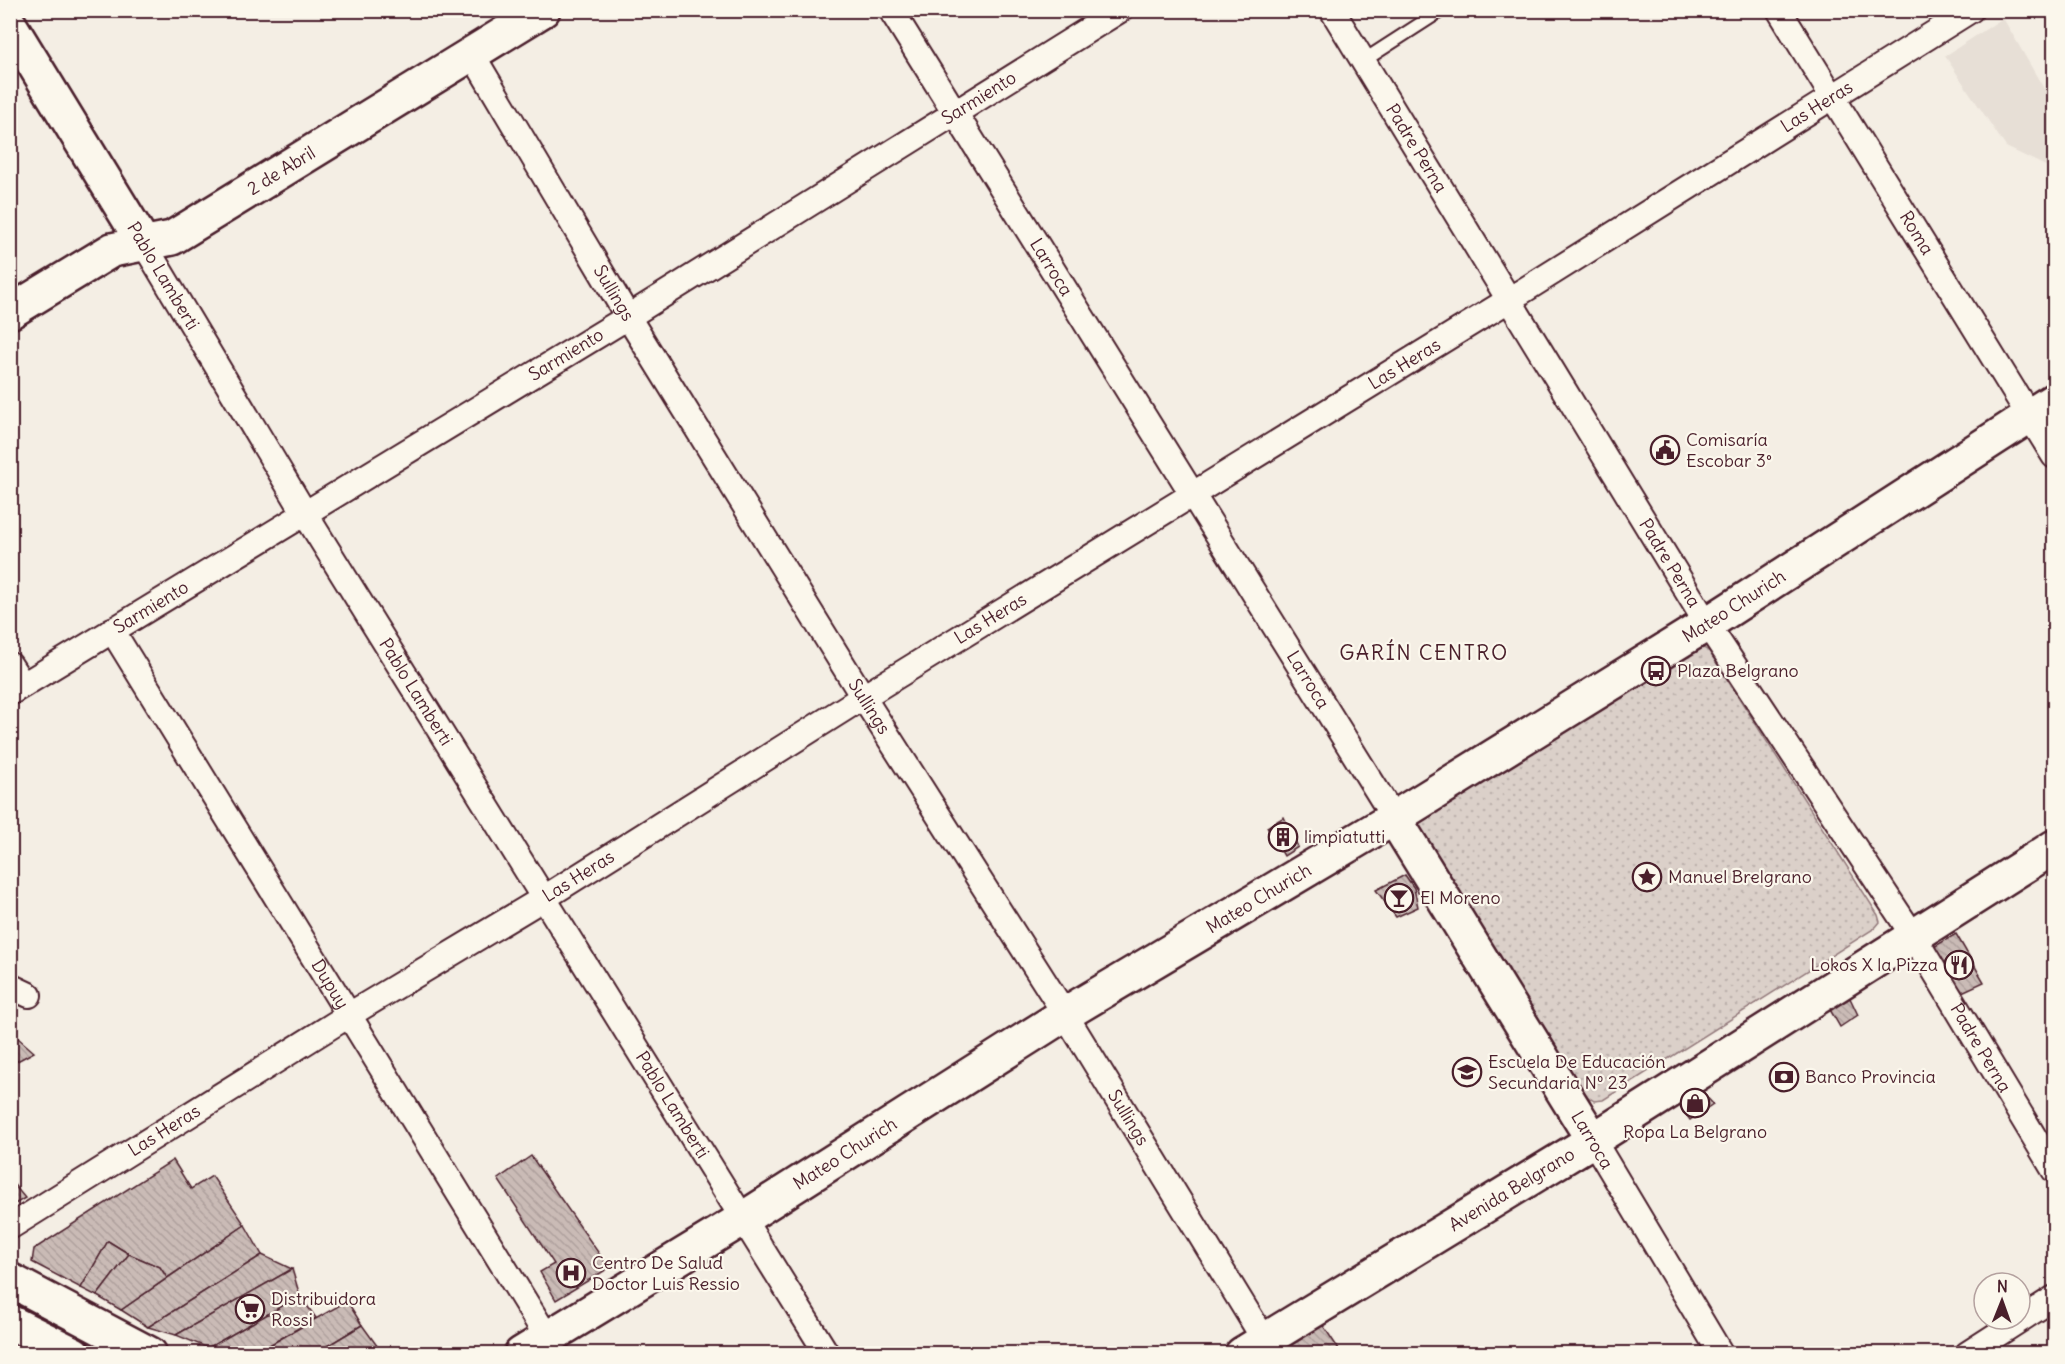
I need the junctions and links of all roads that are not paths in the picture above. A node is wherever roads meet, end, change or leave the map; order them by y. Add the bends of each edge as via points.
1 (891, 10) edge
2 (1120, 10) edge
3 (1332, 10) edge
4 (1442, 10) edge
5 (1779, 10) edge
6 (1971, 10) edge
7 (543, 11) edge
8 (10, 25) edge
9 (472, 54) junction
10 (1364, 61) junction
11 (1832, 97) junction
12 (957, 114) junction
13 (144, 244) junction
14 (1507, 301) junction
15 (10, 312) edge
16 (628, 317) junction
17 (2042, 408) edge
18 (2055, 456) edge
19 (1192, 495) junction
20 (304, 512) junction
21 (1707, 624) junction
22 (112, 630) junction
23 (10, 665) edge
24 (17, 689) edge
25 (864, 697) junction
26 (1394, 818) junction
27 (2055, 847) edge
28 (544, 898) junction
29 (1914, 937) junction
30 (1065, 1014) junction
31 (349, 1015) junction
32 (1593, 1140) junction
33 (2055, 1170) edge
34 (744, 1218) junction
35 (10, 1227) edge
36 (10, 1280) edge
37 (2055, 1298) edge
38 (10, 1322) edge
39 (534, 1345) edge
40 (1259, 1349) edge
41 (74, 1353) edge
42 (150, 1353) edge
43 (826, 1353) edge
44 (1721, 1353) edge
45 (1967, 1353) edge

1 - 12 street, Larroca
2 - 12 street, Sarmiento
3 - 10 street, Padre Perna
4 - 10 lane
5 - 11 street, Roma
6 - 11 street, Las Heras
7 - 9 street, 2 de Abril
8 - 13 street, Pablo Lamberti
9 - 13 street, 2 de Abril via 172,238
9 - 16 street, Sullings
10 - 14 street, Padre Perna
11 - 14 street, Las Heras
11 - 17 street, Roma
12 - 16 street, Sarmiento
12 - 19 street, Larroca
13 - 15 street, 2 de Abril via 112,250
13 - 20 street, Pablo Lamberti
14 - 19 street, Las Heras
14 - 21 street, Padre Perna
16 - 20 street, Sarmiento
16 - 25 street, Sullings
17 - 18 street, Roma
17 - 21 street, Mateo Churich
19 - 25 street, Las Heras
19 - 26 street, Larroca
20 - 22 street, Sarmiento
20 - 28 street, Pablo Lamberti
21 - 26 street, Mateo Churich
21 - 29 street, Padre Perna
22 - 24 street, Sarmiento
22 - 31 street, Dupuy
23 - 24 street
25 - 28 street, Las Heras
25 - 30 street, Sullings
26 - 30 street, Mateo Churich
26 - 32 street, Larroca
27 - 29 street, Avenida Belgrano
28 - 31 street, Las Heras
28 - 34 street, Pablo Lamberti
29 - 32 street, Avenida Belgrano
29 - 33 street, Padre Perna
30 - 34 street, Mateo Churich
30 - 40 street, Sullings
31 - 35 street, Las Heras
31 - 39 street, Dupuy
32 - 40 street, Avenida Belgrano
32 - 44 street, Larroca
34 - 39 street, Mateo Churich
34 - 43 street, Pablo Lamberti
36 - 42 street
37 - 45 street
38 - 41 street

